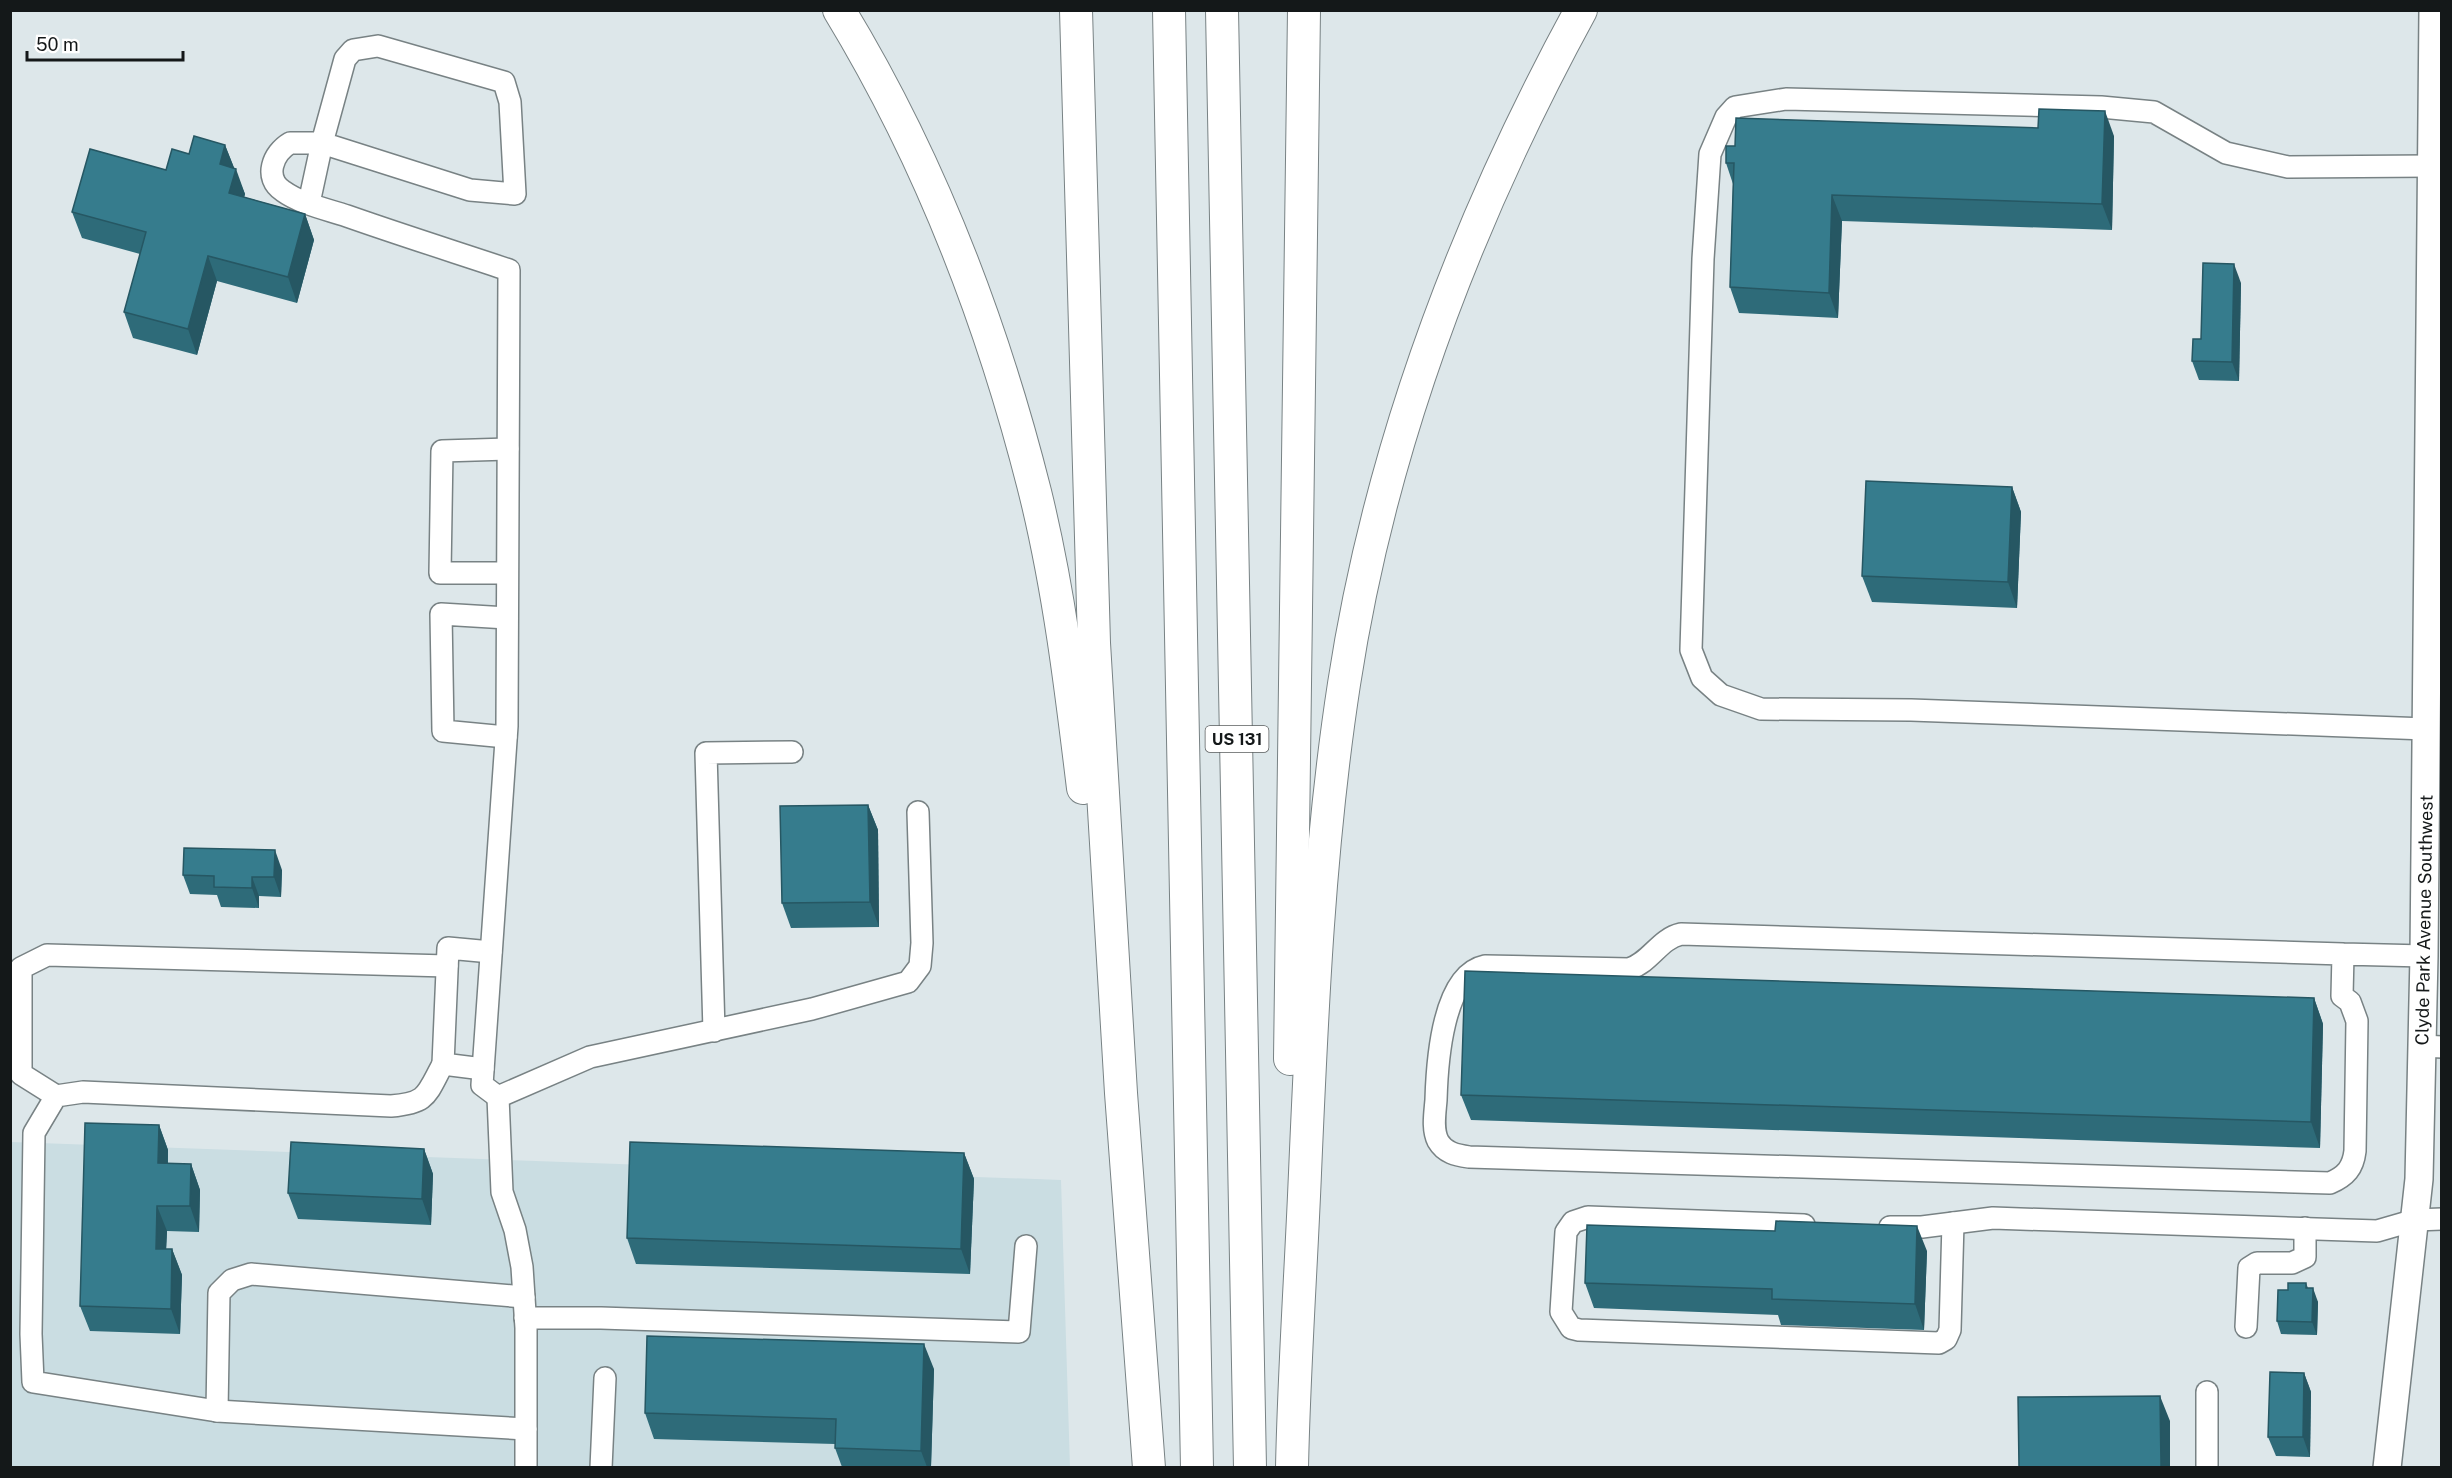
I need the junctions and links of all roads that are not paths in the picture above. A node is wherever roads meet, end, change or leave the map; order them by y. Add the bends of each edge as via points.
1 (839, 10) edge
2 (1076, 10) edge
3 (1169, 10) edge
4 (1222, 10) edge
5 (1304, 10) edge
6 (1581, 10) edge
7 (2433, 10) edge
8 (322, 143) junction
9 (2432, 166) junction
10 (309, 203) junction
11 (507, 449) junction
12 (507, 573) junction
13 (507, 618) junction
14 (2426, 729) junction
15 (506, 737) junction
16 (792, 752) dead end
17 (918, 812) dead end
18 (491, 952) junction
19 (2343, 954) junction
20 (2424, 956) junction
21 (447, 966) junction
22 (714, 1030) junction
23 (2432, 1046) edge
24 (442, 1064) junction
25 (483, 1069) junction
26 (1121, 1093) junction
27 (56, 1096) junction
28 (498, 1097) junction
29 (2428, 1220) edge
30 (1953, 1224) junction
31 (1828, 1225) edge
32 (1875, 1226) edge
33 (2306, 1228) junction
34 (1026, 1246) dead end
35 (524, 1297) junction
36 (525, 1318) junction
37 (2246, 1327) dead end
38 (605, 1378) dead end
39 (2207, 1392) dead end
40 (217, 1411) junction
41 (1293, 1422) junction
42 (526, 1430) junction
43 (526, 1467) edge
44 (601, 1467) edge
45 (1149, 1467) edge
46 (1197, 1467) edge
47 (1250, 1467) edge
48 (1292, 1467) edge
49 (2207, 1467) edge
50 (2387, 1467) edge

1 - 26 highway via 894,110 944,220 993,353 1035,493 1071,692
2 - 26 highway via 1089,535
3 - 46 highway, US 131
4 - 47 highway, US 131
5 - 41 highway via 1290,934
6 - 41 highway via 1516,137 1438,322 1383,500 1344,681 1328,801 1314,979
7 - 9 main road, Clyde Park Avenue Southwest
8 - 8 street via 345,59 352,50 378,46 504,82 510,102 515,194 470,190
8 - 10 street
8 - 10 street via 290,143 274,155 274,183
9 - 14 main road, Clyde Park Avenue Southwest
9 - 14 street via 2288,167 2226,153 2154,111 1786,99 1735,107 1726,117 1710,154 1691,650 1702,678 1721,695 1761,709 1911,710
10 - 11 street via 509,270
11 - 12 street
11 - 12 street via 442,451 440,573
12 - 13 street
13 - 15 street
13 - 15 street via 441,614 443,731
14 - 20 main road, Clyde Park Avenue Southwest
15 - 18 street
16 - 22 street via 706,753
17 - 22 street via 922,943 920,966 908,982 812,1009
18 - 21 street via 448,948
18 - 25 street
19 - 19 street via 2342,996 2350,1002 2357,1021 2355,1151 2350,1168 2330,1183 1469,1157 1447,1151 1436,1136 1437,1065 1450,1006 1469,973 1485,966 1629,969 1645,963 1666,940 1681,934
19 - 20 street
20 - 23 main road, Clyde Park Avenue Southwest
21 - 24 street
21 - 27 street via 47,955 21,968 21,1074
22 - 28 street via 590,1058
23 - 29 main road, Clyde Park Avenue Southwest
24 - 25 street
24 - 27 street via 425,1097 414,1104 391,1106 83,1092
25 - 28 street via 482,1085
26 - 45 highway
27 - 40 street via 34,1133 33,1382
28 - 35 street via 502,1192 515,1230
29 - 33 street via 2377,1231
29 - 50 main road, Clyde Park Avenue Southwest
30 - 31 street via 1950,1330 1939,1343 1580,1330 1571,1328 1561,1312 1566,1232 1579,1219
30 - 32 street
30 - 33 street via 1993,1218
33 - 37 street via 2305,1257 2292,1263 2257,1263 2249,1268
34 - 36 street via 1019,1332
35 - 36 street
35 - 40 street via 251,1274 232,1280 219,1293
36 - 42 street
38 - 44 street
39 - 49 street
40 - 42 street
41 - 48 highway
42 - 43 street

